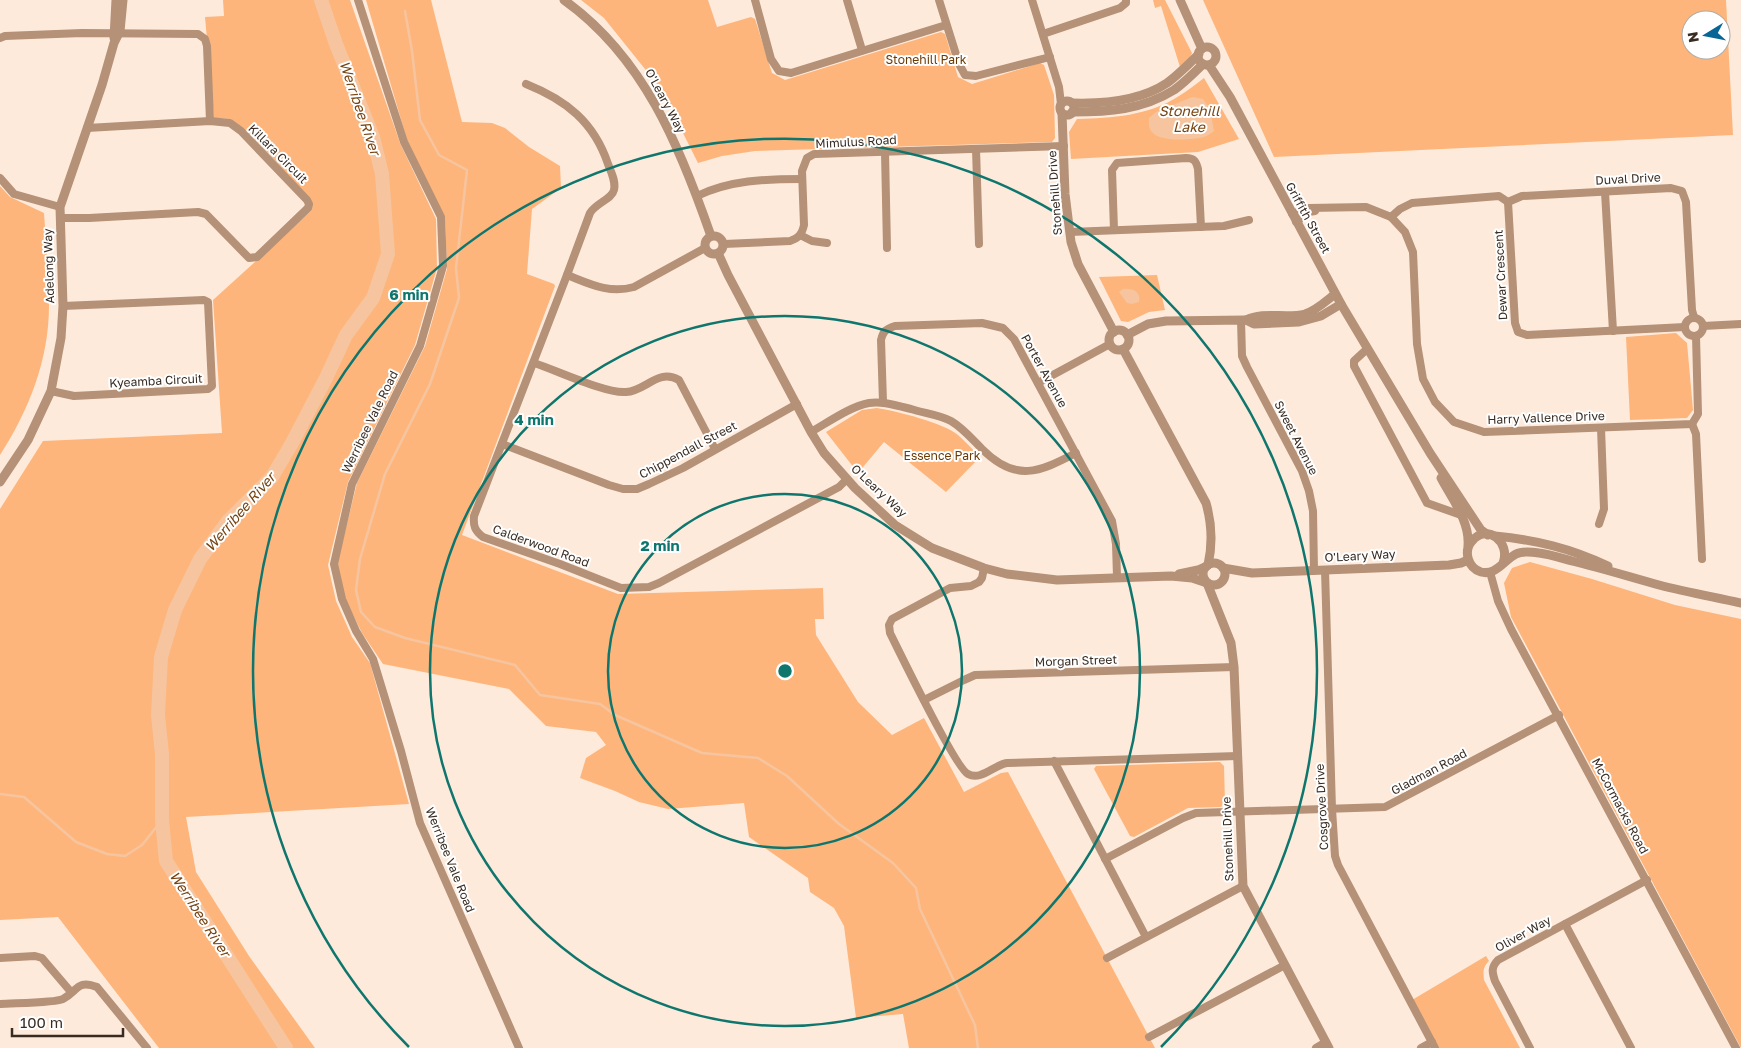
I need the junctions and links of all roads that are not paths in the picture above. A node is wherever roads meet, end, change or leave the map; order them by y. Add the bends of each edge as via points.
1 (116, 0) edge
2 (123, 0) edge
3 (358, 0) edge
4 (564, 0) edge
5 (755, 0) edge
6 (847, 0) edge
7 (939, 0) edge
8 (1032, 0) edge
9 (1126, 0) edge
10 (1180, 0) edge
11 (946, 25) junction
12 (1043, 34) junction
13 (116, 37) junction
14 (0, 38) edge
15 (862, 50) junction
16 (1203, 50) junction
17 (1050, 57) junction
18 (1209, 63) junction
19 (526, 84) dead end
20 (1067, 108) junction
21 (210, 121) junction
22 (87, 128) junction
23 (1064, 146) junction
24 (976, 149) junction
25 (885, 152) junction
26 (0, 178) edge
27 (802, 179) junction
28 (1605, 192) junction
29 (697, 196) junction
30 (1508, 202) junction
31 (60, 208) junction
32 (1324, 208) junction
33 (1292, 214) junction
34 (1391, 217) junction
35 (60, 218) junction
36 (1249, 220) dead end
37 (1296, 222) junction
38 (1201, 227) junction
39 (1114, 230) junction
40 (1070, 232) junction
41 (800, 235) junction
42 (711, 236) junction
43 (828, 242) dead end
44 (724, 244) junction
45 (979, 244) dead end
46 (705, 248) junction
47 (887, 248) dead end
48 (718, 254) junction
49 (567, 274) junction
50 (1336, 294) junction
51 (1341, 304) junction
52 (63, 306) junction
53 (1694, 317) junction
54 (1243, 320) junction
55 (1741, 324) edge
56 (1703, 326) junction
57 (1685, 327) junction
58 (1613, 331) junction
59 (1114, 332) junction
60 (1127, 335) junction
61 (1696, 336) junction
62 (1110, 344) junction
63 (1123, 349) junction
64 (1367, 349) junction
65 (534, 363) junction
66 (1038, 383) junction
67 (51, 391) junction
68 (883, 402) junction
69 (797, 404) junction
70 (1692, 424) junction
71 (1601, 428) junction
72 (811, 432) junction
73 (502, 444) junction
74 (715, 449) junction
75 (1076, 453) junction
76 (1430, 453) junction
77 (847, 479) junction
78 (0, 482) edge
79 (1461, 515) junction
80 (1598, 524) dead end
81 (1492, 535) junction
82 (1212, 537) junction
83 (1468, 547) junction
84 (1468, 560) junction
85 (1702, 560) dead end
86 (1502, 564) junction
87 (1207, 565) junction
88 (1222, 566) junction
89 (984, 568) junction
90 (1314, 570) junction
91 (1325, 570) junction
92 (1490, 572) junction
93 (1252, 574) junction
94 (1624, 574) junction
95 (1172, 576) junction
96 (1116, 578) junction
97 (1207, 583) junction
98 (1222, 583) junction
99 (1741, 603) edge
100 (1217, 610) junction
101 (1234, 667) junction
102 (924, 700) junction
103 (1559, 715) junction
104 (1238, 756) junction
105 (1054, 761) junction
106 (1332, 809) junction
107 (1240, 811) junction
108 (1106, 859) junction
109 (1647, 880) junction
110 (1243, 886) junction
111 (1566, 924) junction
112 (1146, 937) junction
113 (0, 958) edge
114 (1107, 958) dead end
115 (1285, 965) junction
116 (71, 992) junction
117 (0, 1004) edge
118 (1150, 1037) dead end
119 (1328, 1045) edge
120 (1433, 1045) edge
121 (146, 1047) edge
122 (519, 1048) edge
123 (1316, 1048) edge
124 (1421, 1048) edge
125 (1530, 1048) edge
126 (1631, 1048) edge
127 (1736, 1048) edge

1 - 13 street, Adelong Way
2 - 13 street, Adelong Way via 120,31
3 - 122 street, Werribee Vale Road via 404,142 441,218 443,266 420,346 352,484 334,564 342,600 373,659 420,822
4 - 29 street, O'Leary Way via 598,27 628,61 652,98
5 - 15 street via 771,58 779,71 791,73
6 - 15 street
7 - 11 street
8 - 12 street
9 - 12 street via 1120,8
10 - 16 street
11 - 15 street
11 - 17 street via 965,75 976,76
12 - 17 street
13 - 14 street via 82,33
13 - 21 street via 198,34 205,39
13 - 22 street, Adelong Way
16 - 18 street via 1199,60
16 - 18 street via 1215,52
16 - 20 street via 1167,83 1148,93
17 - 20 street
18 - 20 street via 1157,100 1125,110 1103,112
18 - 33 street, Griffith Street
19 - 49 street, Calderwood Road via 556,97 593,131 615,182 614,191 590,213
20 - 23 street, Stonehill Drive
21 - 22 street, Killara Circuit
21 - 35 street, Killara Circuit via 230,123 247,136 308,200 308,208 256,257 249,258 206,214 198,212
22 - 31 street, Adelong Way
23 - 24 street, Mimulus Road
23 - 40 street, Stonehill Drive
24 - 25 street, Mimulus Road
24 - 45 street
25 - 27 street, Mimulus Road via 810,156 802,167
25 - 47 street
26 - 31 street via 14,194
27 - 29 street via 720,186
27 - 41 street, Mimulus Road via 804,225
28 - 30 street, Duval Drive via 1522,196
28 - 53 street, Duval Drive via 1671,188 1682,191 1686,202
28 - 58 street
29 - 42 street, O'Leary Way
30 - 34 street via 1499,196 1412,203
30 - 58 street, Dewar Crescent via 1514,323 1518,332 1527,335
31 - 35 street, Adelong Way
32 - 33 street, Harry Vallence Drive via 1309,208
32 - 34 street, Harry Vallence Drive via 1366,207
32 - 37 street, Harry Vallence Drive via 1309,212
33 - 37 street, Griffith Street
34 - 71 street, Harry Vallence Drive via 1405,232 1413,252 1417,344 1422,379 1435,402 1454,422 1484,432
35 - 52 street, Adelong Way
36 - 38 street
37 - 50 street, Griffith Street
38 - 39 street
38 - 39 street via 1196,164 1192,158 1186,158 1117,163 1114,166
39 - 40 street
40 - 59 street, Stonehill Drive via 1078,264
41 - 43 street via 812,241
41 - 44 street via 790,241
42 - 44 street via 719,236
42 - 46 street via 706,240
44 - 48 street
46 - 48 street via 712,254
46 - 49 street via 624,290 602,288
48 - 69 street, O'Leary Way
49 - 65 street, Calderwood Road
50 - 51 street, Griffith Street
50 - 54 street via 1304,314 1254,316
51 - 54 street via 1312,320 1254,324
51 - 64 street, Griffith Street
52 - 67 street, Adelong Way
52 - 67 street, Kyeamba Circuit via 208,302 212,386 208,389 74,396
53 - 56 street via 1701,320
53 - 57 street via 1688,319
54 - 60 street via 1166,321 1148,324
54 - 90 street, Sweet Avenue via 1242,356 1246,367 1302,471 1309,491 1313,510
55 - 56 street
56 - 61 street via 1702,332
57 - 58 street, Dewar Crescent
57 - 61 street via 1688,334
59 - 60 street via 1120,330
59 - 62 street
60 - 63 street via 1128,345
61 - 70 street via 1698,414
62 - 63 street via 1116,349
62 - 66 street
63 - 82 street via 1206,503
64 - 76 street, Griffith Street
64 - 79 street via 1354,361 1354,366 1427,503
65 - 73 street, Calderwood Road
65 - 74 street via 614,392 632,391 662,376 672,376 679,380
66 - 68 street, Porter Avenue via 1014,339 1003,328 982,323 895,326 883,332
66 - 75 street, Porter Avenue
67 - 78 street, Adelong Way via 28,440
68 - 72 street via 868,403
68 - 75 street via 951,421 990,457 1017,470 1048,467
69 - 72 street, O'Leary Way
69 - 74 street, Chippendall Street
70 - 71 street, Harry Vallence Drive
70 - 85 street via 1696,434
71 - 80 street via 1604,509
72 - 77 street, O'Leary Way
73 - 74 street, Chippendall Street via 623,489 649,484
73 - 77 street, Calderwood Road via 474,516 476,532 621,588 649,587 659,583 839,487
75 - 96 street, Porter Avenue via 1112,521
76 - 79 street, Griffith Street
76 - 81 street, Griffith Street via 1476,524
77 - 89 street, O'Leary Way via 895,525 932,548
79 - 83 street, Griffith Street via 1469,536
81 - 83 street via 1476,537
81 - 86 street via 1504,545
81 - 94 street via 1554,545 1583,554
82 - 87 street
82 - 88 street
83 - 84 street
84 - 91 street, O'Leary Way via 1449,565
84 - 92 street via 1476,570
86 - 92 street
86 - 94 street via 1517,553 1539,553
87 - 88 street
87 - 95 street
87 - 97 street via 1203,576
88 - 93 street
88 - 98 street via 1225,577
89 - 96 street, O'Leary Way via 1058,580
89 - 102 street via 979,582 950,588 892,619 889,625 890,634
90 - 91 street, O'Leary Way
90 - 93 street, O'Leary Way
91 - 106 street, Cosgrove Drive
92 - 103 street, McCormacks Road via 1498,601
93 - 98 street
94 - 99 street
95 - 96 street, O'Leary Way
95 - 97 street
97 - 98 street via 1212,586
97 - 100 street, Stonehill Drive
98 - 100 street
100 - 101 street, Stonehill Drive via 1231,642
101 - 102 street, Morgan Street via 975,676
101 - 104 street, Stonehill Drive
102 - 105 street via 959,765 968,774 975,776 1007,763
103 - 106 street, Gladman Road via 1385,807
103 - 109 street, McCormacks Road
104 - 105 street
104 - 107 street, Stonehill Drive
105 - 108 street
106 - 107 street, Gladman Road
106 - 120 street, Cosgrove Drive via 1338,865
107 - 108 street, Gladman Road via 1190,815
107 - 110 street, Stonehill Drive
108 - 112 street
109 - 111 street, Oliver Way
109 - 127 street, McCormacks Road
110 - 112 street
110 - 115 street, Stonehill Drive
111 - 125 street, Oliver Way via 1493,965 1494,981
111 - 126 street
112 - 114 street
113 - 116 street via 42,958
115 - 118 street
115 - 119 street, Stonehill Drive
116 - 117 street via 62,1000
116 - 121 street via 84,983 97,987
119 - 123 street
120 - 124 street

